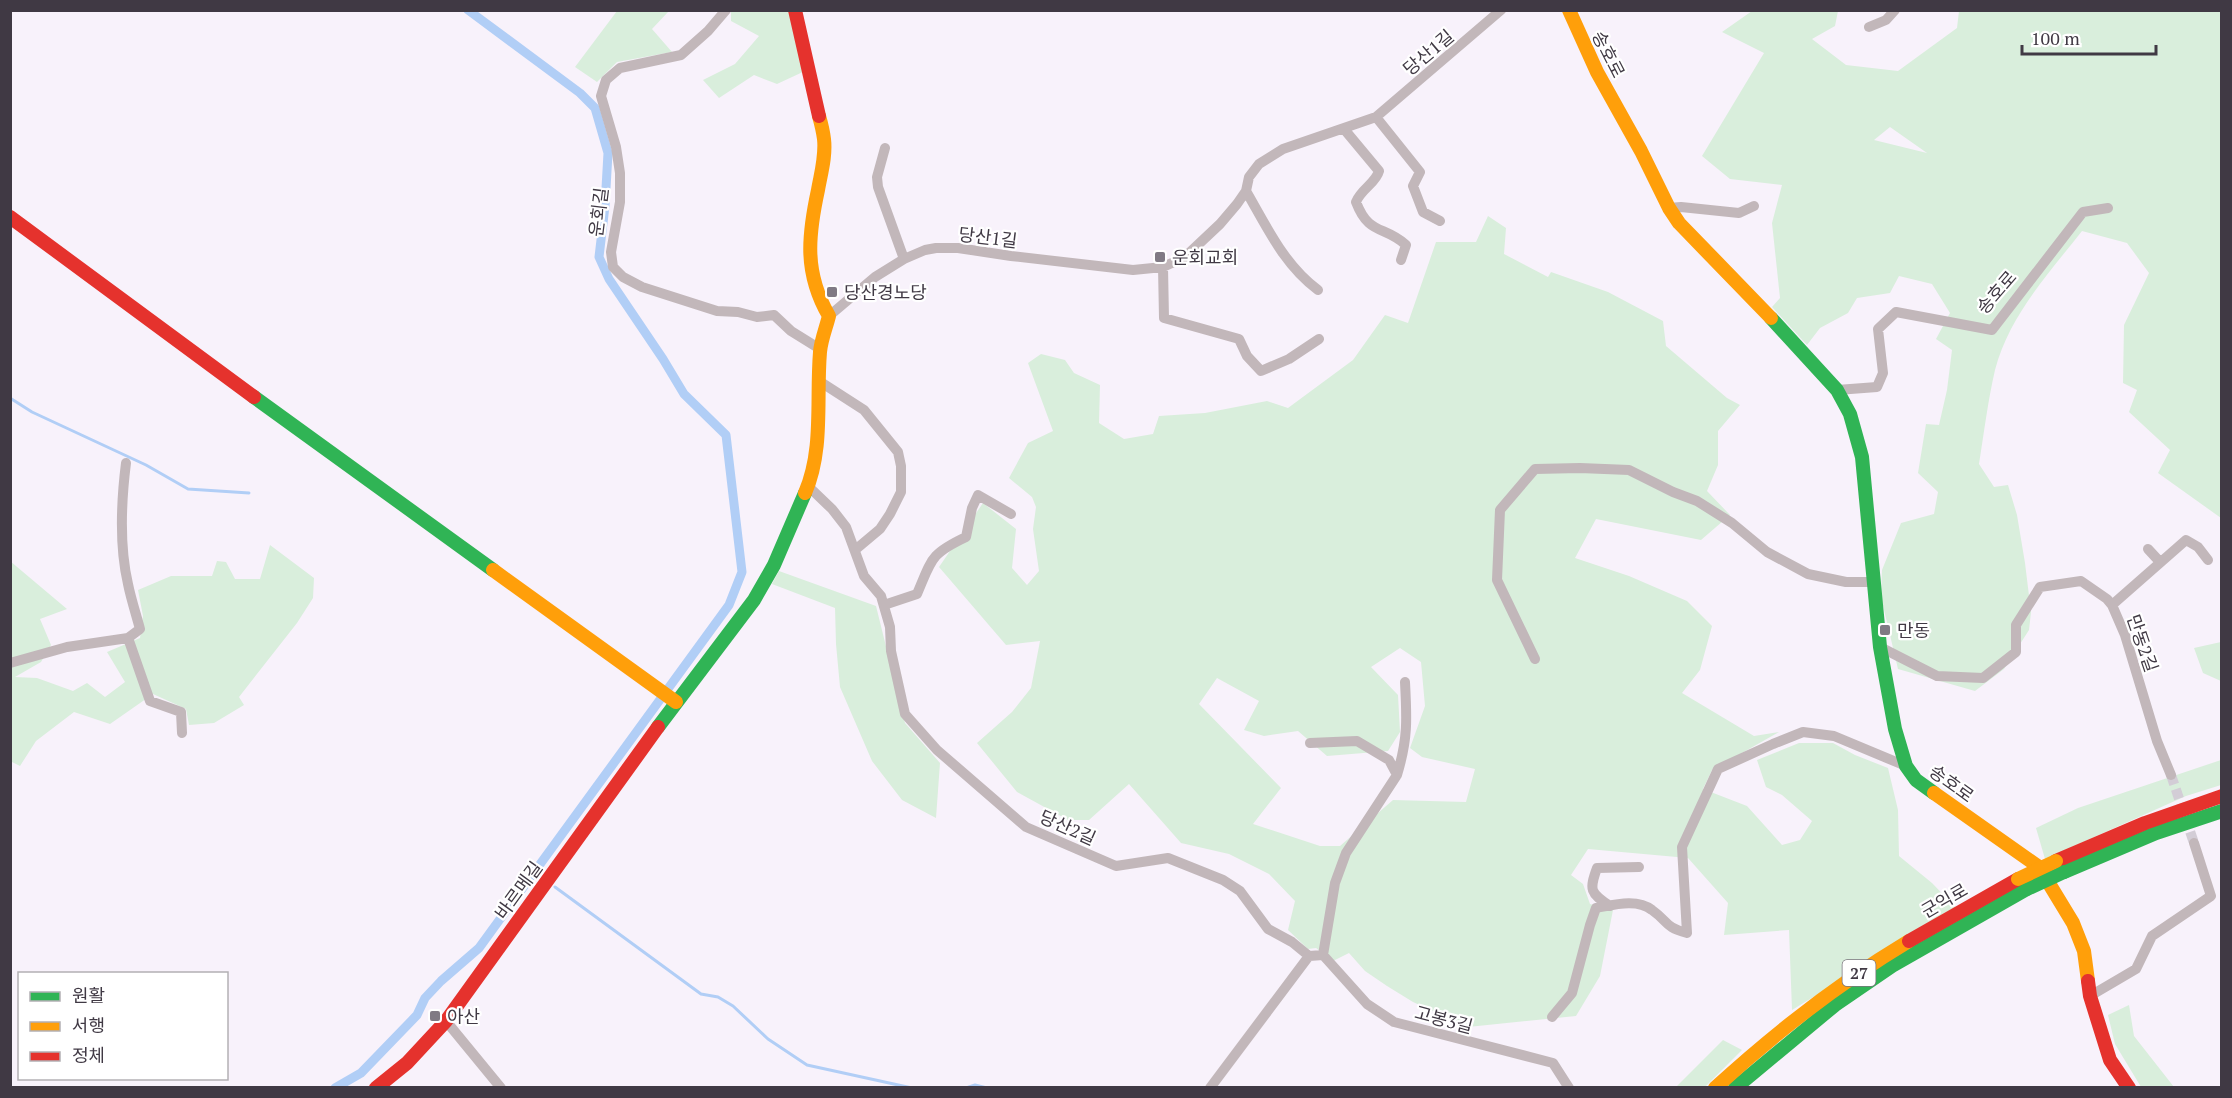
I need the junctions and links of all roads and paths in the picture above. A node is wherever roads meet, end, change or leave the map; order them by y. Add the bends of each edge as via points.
1 (726, 10) edge
2 (795, 10) edge
3 (1501, 10) edge
4 (1569, 10) edge
5 (1895, 10) edge
6 (1869, 27) dead end
7 (1376, 117) junction
8 (1344, 129) junction
9 (885, 148) dead end
10 (1246, 191) junction
11 (1754, 206) dead end
12 (1669, 208) junction
13 (2108, 208) dead end
14 (10, 217) edge
15 (1440, 221) dead end
16 (904, 259) junction
17 (1401, 260) dead end
18 (1163, 267) junction
19 (1318, 290) dead end
20 (829, 316) junction
21 (1319, 339) dead end
22 (820, 350) junction
23 (819, 381) junction
24 (1837, 390) junction
25 (126, 463) dead end
26 (808, 486) junction
27 (1011, 514) dead end
28 (2148, 549) dead end
29 (855, 550) junction
30 (2208, 560) dead end
31 (2160, 562) junction
32 (1874, 582) junction
33 (884, 604) junction
34 (2112, 605) junction
35 (128, 638) junction
36 (1880, 647) junction
37 (1535, 659) dead end
38 (10, 663) edge
39 (1405, 682) dead end
40 (674, 700) junction
41 (182, 733) dead end
42 (1310, 743) dead end
43 (1906, 766) junction
44 (1397, 775) junction
45 (2171, 775) tunnel mouth
46 (2222, 796) edge
47 (2222, 811) edge
48 (2194, 843) tunnel mouth
49 (1639, 867) dead end
50 (2060, 867) junction
51 (2023, 884) junction
52 (2216, 898) edge
53 (1610, 906) junction
54 (1323, 955) junction
55 (1309, 956) junction
56 (2090, 996) junction
57 (1552, 1017) dead end
58 (446, 1021) junction
59 (376, 1088) edge
60 (501, 1088) edge
61 (1210, 1088) edge
62 (1569, 1088) edge
63 (1715, 1088) edge
64 (1735, 1088) edge
65 (2130, 1088) edge

1 - 22 street, 운회길 via 681,55 620,68 606,80 601,91 620,173 620,202 611,252 614,267 642,288 717,311 757,317 774,315
2 - 20 main road via 824,139 811,223 810,266 818,297
3 - 7 street, 당산1길
4 - 12 main road, 송호로
5 - 6 street via 1886,20
7 - 8 street, 당산1길
7 - 15 street via 1420,172 1413,186 1423,212
8 - 10 street, 당산1길 via 1283,149 1259,164 1249,177
8 - 17 street via 1379,171 1356,202 1362,217 1373,228 1406,245
9 - 16 street via 878,187
10 - 18 street, 당산1길 via 1204,241 1185,257
10 - 19 street via 1288,262
11 - 12 street via 1738,213
12 - 24 main road, 송호로
13 - 24 street, 송호로 via 2083,212 1992,330 1896,312 1878,329 1883,373 1877,387
14 - 40 main road
16 - 18 street, 당산1길 via 925,250 958,248 1102,268
16 - 20 street, 당산1길 via 875,276
18 - 21 street via 1164,318 1239,339 1261,371 1289,359
20 - 22 main road
22 - 23 main road
23 - 26 main road via 817,455
23 - 29 street via 864,410 898,452 901,466 901,492 890,514 880,529
24 - 32 main road, 송호로 via 1850,414 1862,456
25 - 35 street via 121,501 123,540 127,582 140,629
26 - 29 street, 당산2길 via 846,527
26 - 40 main road via 774,565 754,600
27 - 33 street via 978,495 966,537 941,549 933,558 917,594
28 - 31 street
29 - 33 street, 당산2길 via 864,576
30 - 31 street via 2186,540
31 - 34 street
32 - 36 main road, 송호로
32 - 37 street via 1846,582 1808,574 1767,552 1697,501 1629,470 1535,469 1500,510 1497,580
33 - 55 street, 당산2길 via 905,714 937,750 1026,827 1116,866 1168,858 1223,880 1240,891 1268,929
34 - 36 street, 만동2길 via 2081,581 2040,587 2016,625 2016,652 1983,678 1937,676
34 - 45 street, 만동2길
35 - 38 street via 67,646
35 - 41 street via 150,701 181,712
36 - 43 main road, 송호로
39 - 44 street via 1408,729
40 - 58 main road, 바르메길
42 - 44 street via 1357,741 1389,760
43 - 53 street via 1834,736 1803,732 1718,770 1682,847 1687,933 1671,928 1651,908 1624,903
43 - 56 main road, 송호로 via 1916,780 2039,867 2073,923 2084,951
44 - 54 street via 1346,853 1335,883
46 - 50 main road, 군익로 / 27 via 2145,823
47 - 50 main road, 군익로 / 27
48 - 52 street
49 - 53 street via 1597,868 1591,888 1594,896
50 - 51 main road, 군익로 / 27, bridge
51 - 63 main road, 군익로 / 27 via 1959,911 1844,983 1780,1030
51 - 64 main road, 군익로 / 27 via 1844,998
52 - 56 street via 2152,936 2136,969
53 - 57 street via 1596,908 1572,993
54 - 55 street
54 - 62 street, 고봉3길 via 1367,1004 1394,1022 1553,1063
55 - 61 street
56 - 65 main road, 송호로 via 2110,1060
58 - 59 main road, 바르메길 via 407,1063
58 - 60 street

